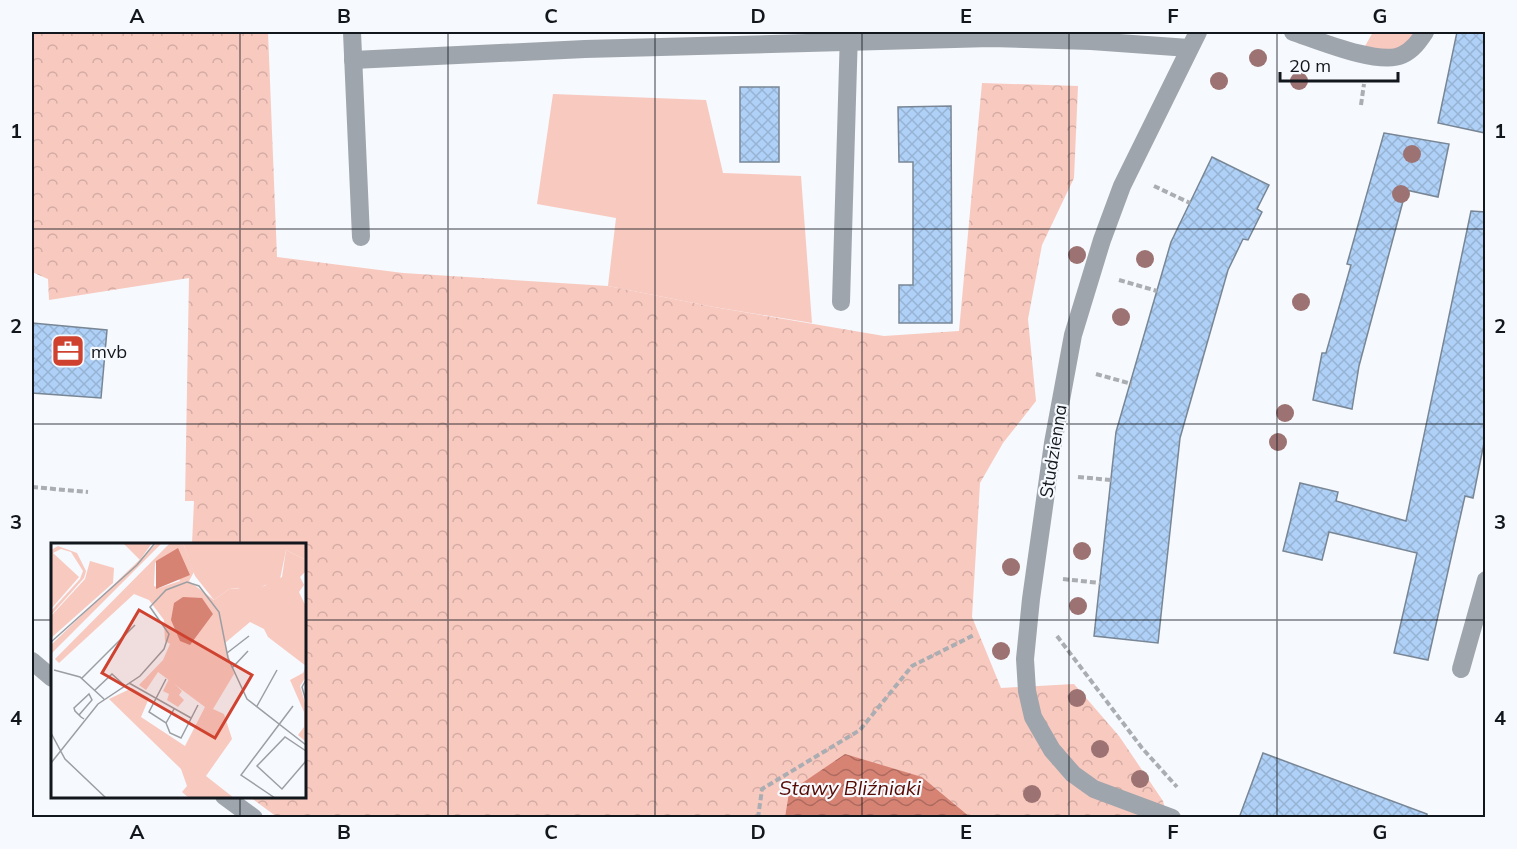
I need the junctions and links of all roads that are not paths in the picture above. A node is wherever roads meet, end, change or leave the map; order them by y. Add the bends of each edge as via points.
1 (352, 32) edge
2 (1198, 32) edge
3 (1293, 32) edge
4 (1425, 32) edge
5 (848, 37) edge
6 (585, 40) edge
7 (1190, 48) junction
8 (353, 60) junction
9 (361, 237) dead end
10 (841, 302) dead end
11 (1485, 580) edge
12 (32, 661) edge
13 (1461, 669) dead end
14 (51, 677) edge
15 (227, 805) edge
16 (254, 818) edge
17 (1172, 818) edge

1 - 8 street
2 - 7 street, Studzienna
3 - 4 street via 1380,57 1401,56 1417,45
5 - 6 street
5 - 7 street
5 - 10 street
6 - 8 street
7 - 17 street, Studzienna via 1122,186 1073,335 1053,443 1025,659 1033,717 1052,750 1073,774 1094,789
8 - 9 street
11 - 13 street
12 - 14 street
15 - 16 street

